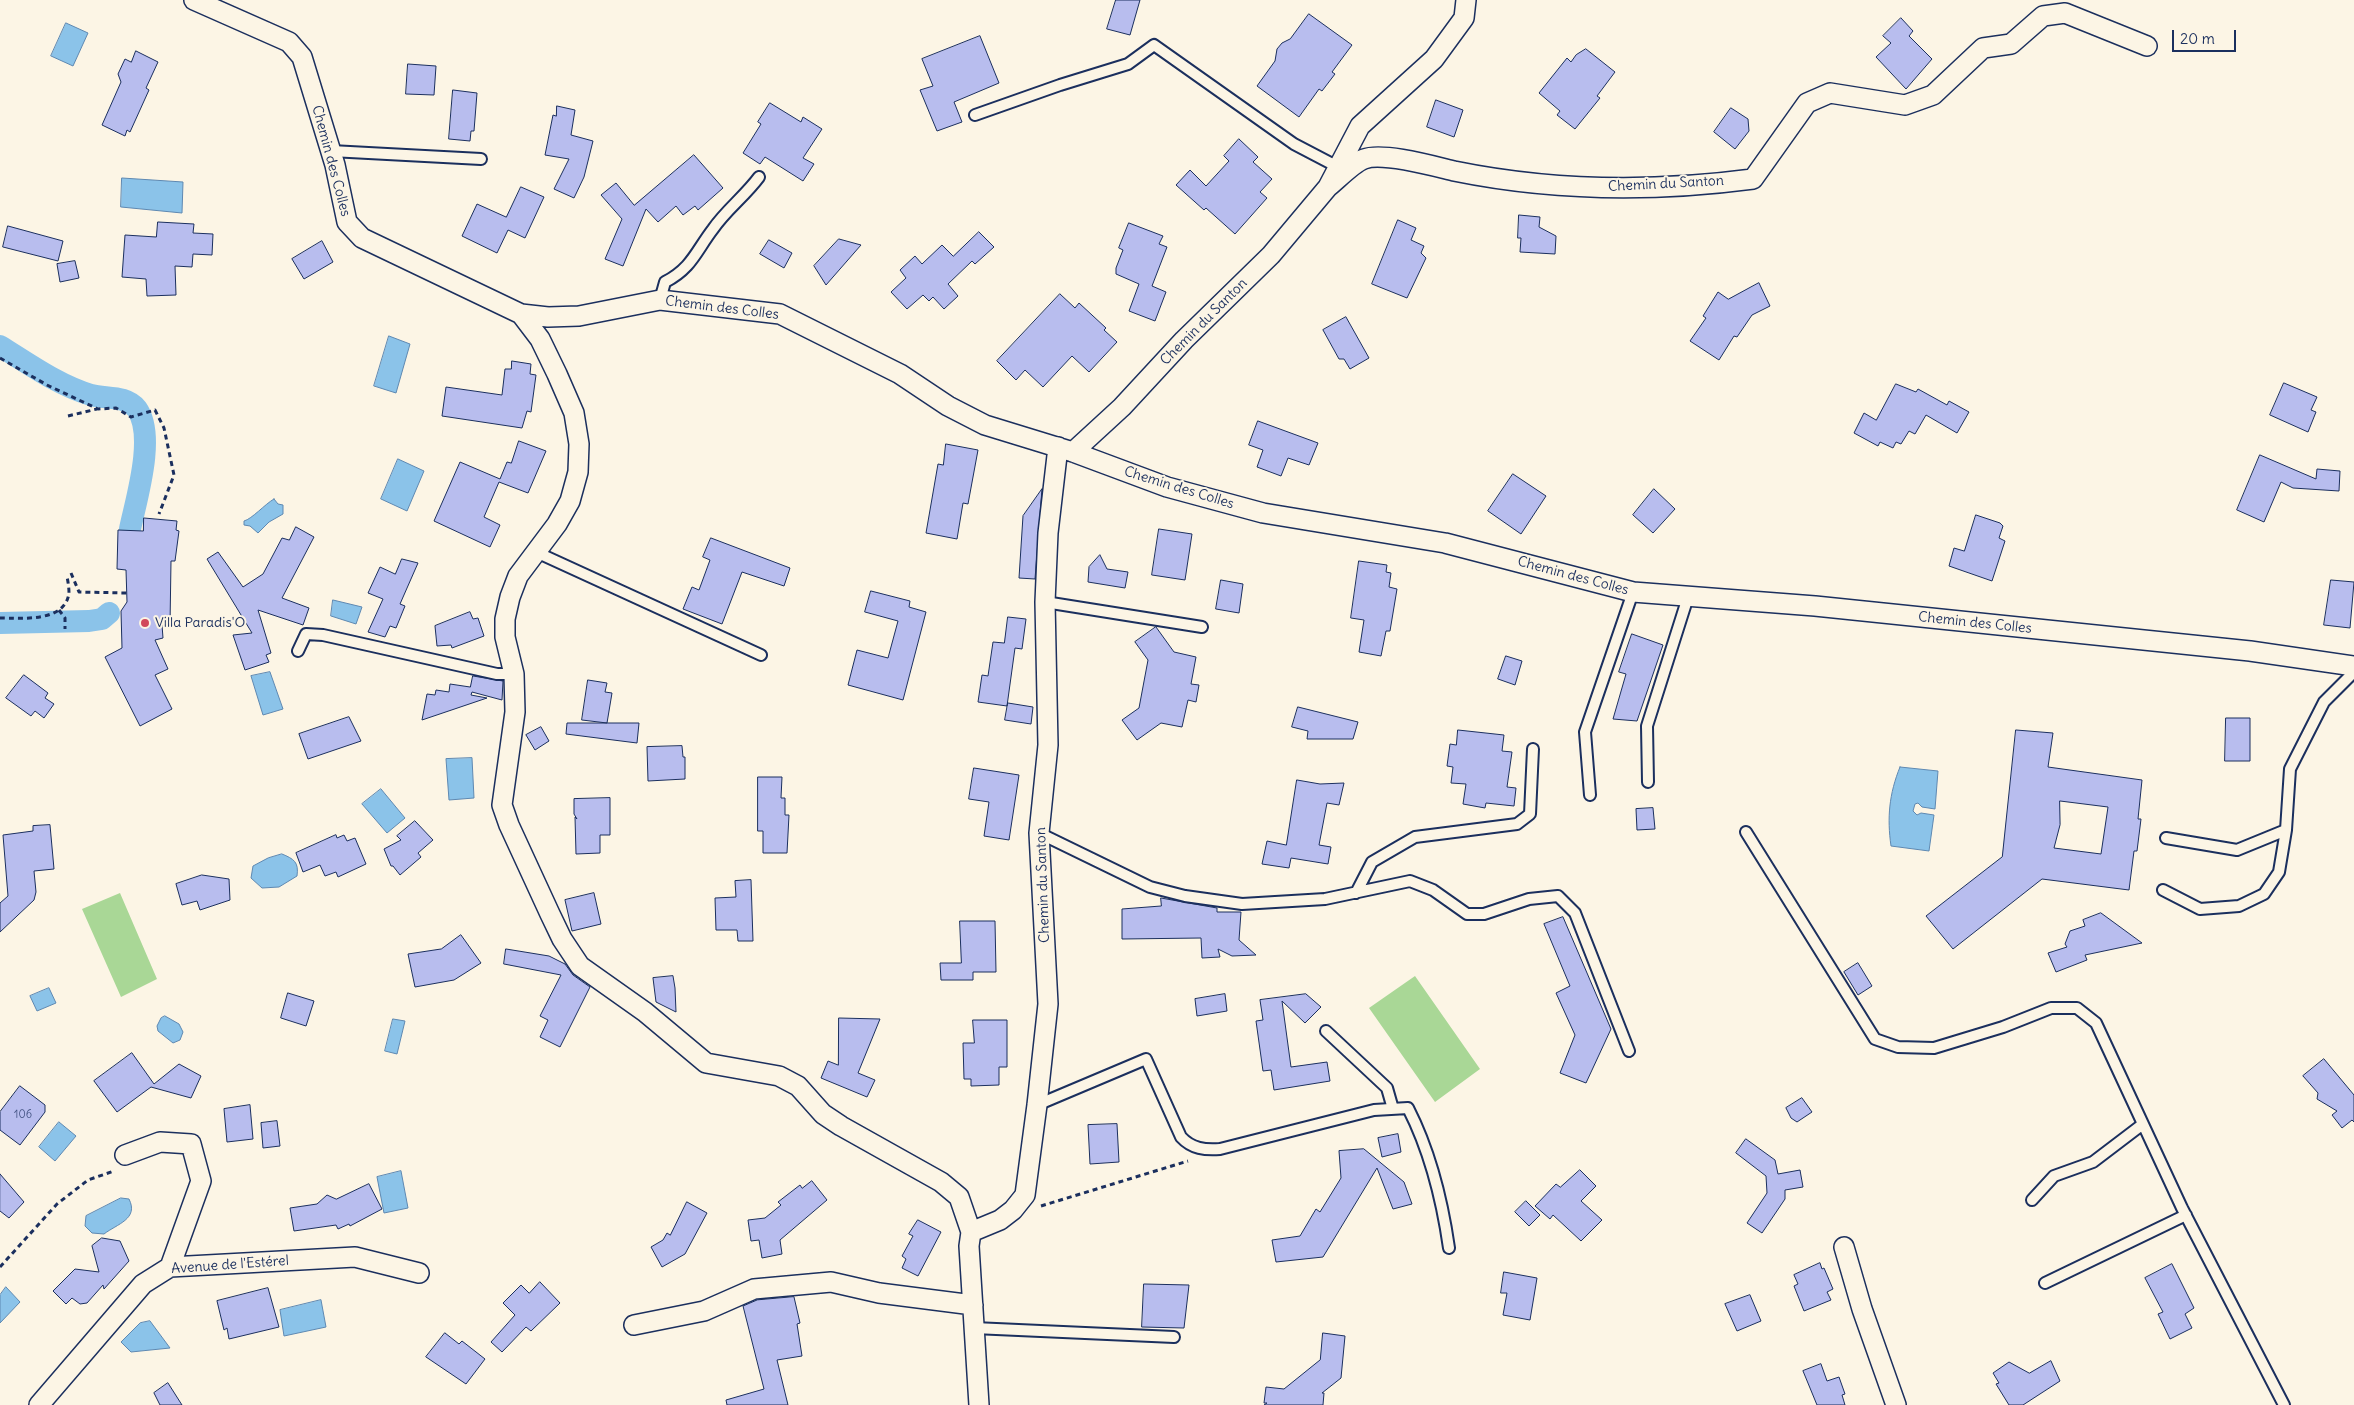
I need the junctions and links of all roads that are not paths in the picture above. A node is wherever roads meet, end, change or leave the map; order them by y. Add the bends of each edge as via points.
1 (194, 0) edge
2 (1466, 0) edge
3 (2147, 46) dead end
4 (975, 115) dead end
5 (331, 152) junction
6 (481, 159) dead end
7 (1338, 167) junction
8 (759, 177) dead end
9 (1328, 187) junction
10 (660, 300) junction
11 (521, 314) junction
12 (1066, 450) junction
13 (536, 552) junction
14 (1633, 592) junction
15 (1688, 597) junction
16 (1045, 602) junction
17 (1202, 627) dead end
18 (298, 651) dead end
19 (761, 654) dead end
20 (2354, 666) edge
21 (2354, 672) edge
22 (514, 674) junction
23 (1533, 749) dead end
24 (1648, 782) dead end
25 (1590, 795) dead end
26 (2286, 830) junction
27 (1746, 832) dead end
28 (1039, 833) junction
29 (2166, 838) dead end
30 (2163, 890) dead end
31 (1356, 893) junction
32 (1326, 1031) dead end
33 (1629, 1052) dead end
34 (1037, 1106) junction
35 (1393, 1109) junction
36 (2143, 1124) junction
37 (125, 1155) road end
38 (2032, 1200) dead end
39 (2186, 1215) junction
40 (970, 1232) junction
41 (1844, 1247) dead end
42 (1448, 1248) dead end
43 (170, 1267) junction
44 (419, 1273) dead end
45 (2045, 1283) dead end
46 (973, 1305) junction
47 (634, 1325) dead end
48 (974, 1328) junction
49 (1174, 1337) dead end
50 (39, 1405) edge
51 (979, 1405) edge
52 (1896, 1405) edge
53 (2284, 1405) edge

1 - 5 street, Chemin des Colles via 289,42 302,57
2 - 7 street, Chemin du Santon via 1464,18 1434,59 1360,126
3 - 9 street, Chemin du Santon via 2065,13 2043,16 2012,44 1983,48 1933,95 1905,105 1830,94 1807,103 1753,178 1696,186 1609,188 1500,180 1392,158 1364,159
4 - 7 lane via 1128,64 1154,45 1294,144
5 - 6 lane
5 - 11 street, Chemin des Colles via 347,222 362,238
7 - 9 street, Chemin du Santon
8 - 10 lane via 713,228 691,263 665,282
9 - 12 street, Chemin du Santon via 1271,255 1184,340 1122,407
10 - 11 street, Chemin des Colles via 579,316
10 - 12 street, Chemin des Colles via 780,314 900,374 948,406 985,425
11 - 13 street via 540,339 557,374 574,413 579,444 578,472 570,501
12 - 14 street, Chemin des Colles via 1167,487 1263,513 1445,543
12 - 16 street, Chemin du Santon via 1048,533
13 - 19 lane
13 - 22 street via 518,576 505,619 505,637
14 - 15 street, Chemin des Colles
14 - 25 lane via 1585,732
15 - 20 street, Chemin des Colles via 1815,606 2240,650
15 - 24 lane via 1647,726
16 - 17 lane
16 - 28 street, Chemin du Santon via 1048,745
18 - 22 lane via 306,634 323,635 497,674
21 - 26 lane via 2324,702 2290,769
22 - 40 street via 516,712 502,805 562,939 580,966 645,1012 706,1063 779,1076 798,1086 823,1114 841,1126 941,1182 959,1197
23 - 31 lane via 1530,814 1517,824 1415,837 1372,862
26 - 29 lane via 2237,850
26 - 30 lane via 2279,872 2264,894 2256,898 2239,906 2200,909
27 - 36 lane via 1875,1039 1898,1047 1934,1048 2051,1008 2078,1008 2096,1023
28 - 31 lane via 1150,887 1185,896 1242,904 1325,899
28 - 34 street, Chemin du Santon via 1048,1004
31 - 33 lane via 1410,881 1433,890 1467,914 1484,914 1529,899 1558,896 1575,912
32 - 35 lane via 1387,1088
34 - 35 lane via 1146,1059 1181,1137 1188,1145 1206,1150 1374,1110
34 - 40 street, Chemin du Santon via 1025,1195 1000,1220
35 - 42 lane via 1408,1108 1421,1134 1444,1210
36 - 38 lane via 2093,1162 2054,1176
36 - 39 lane
37 - 43 street via 160,1142 191,1144 201,1181
39 - 45 lane
39 - 53 lane
40 - 46 street
41 - 52 street
43 - 44 street, Avenue de l'Estérel via 356,1257
43 - 50 street, Avenue de l'Estérel via 143,1284
46 - 47 street via 879,1293 831,1282 754,1289 704,1312
46 - 48 street
48 - 49 lane
48 - 51 street

